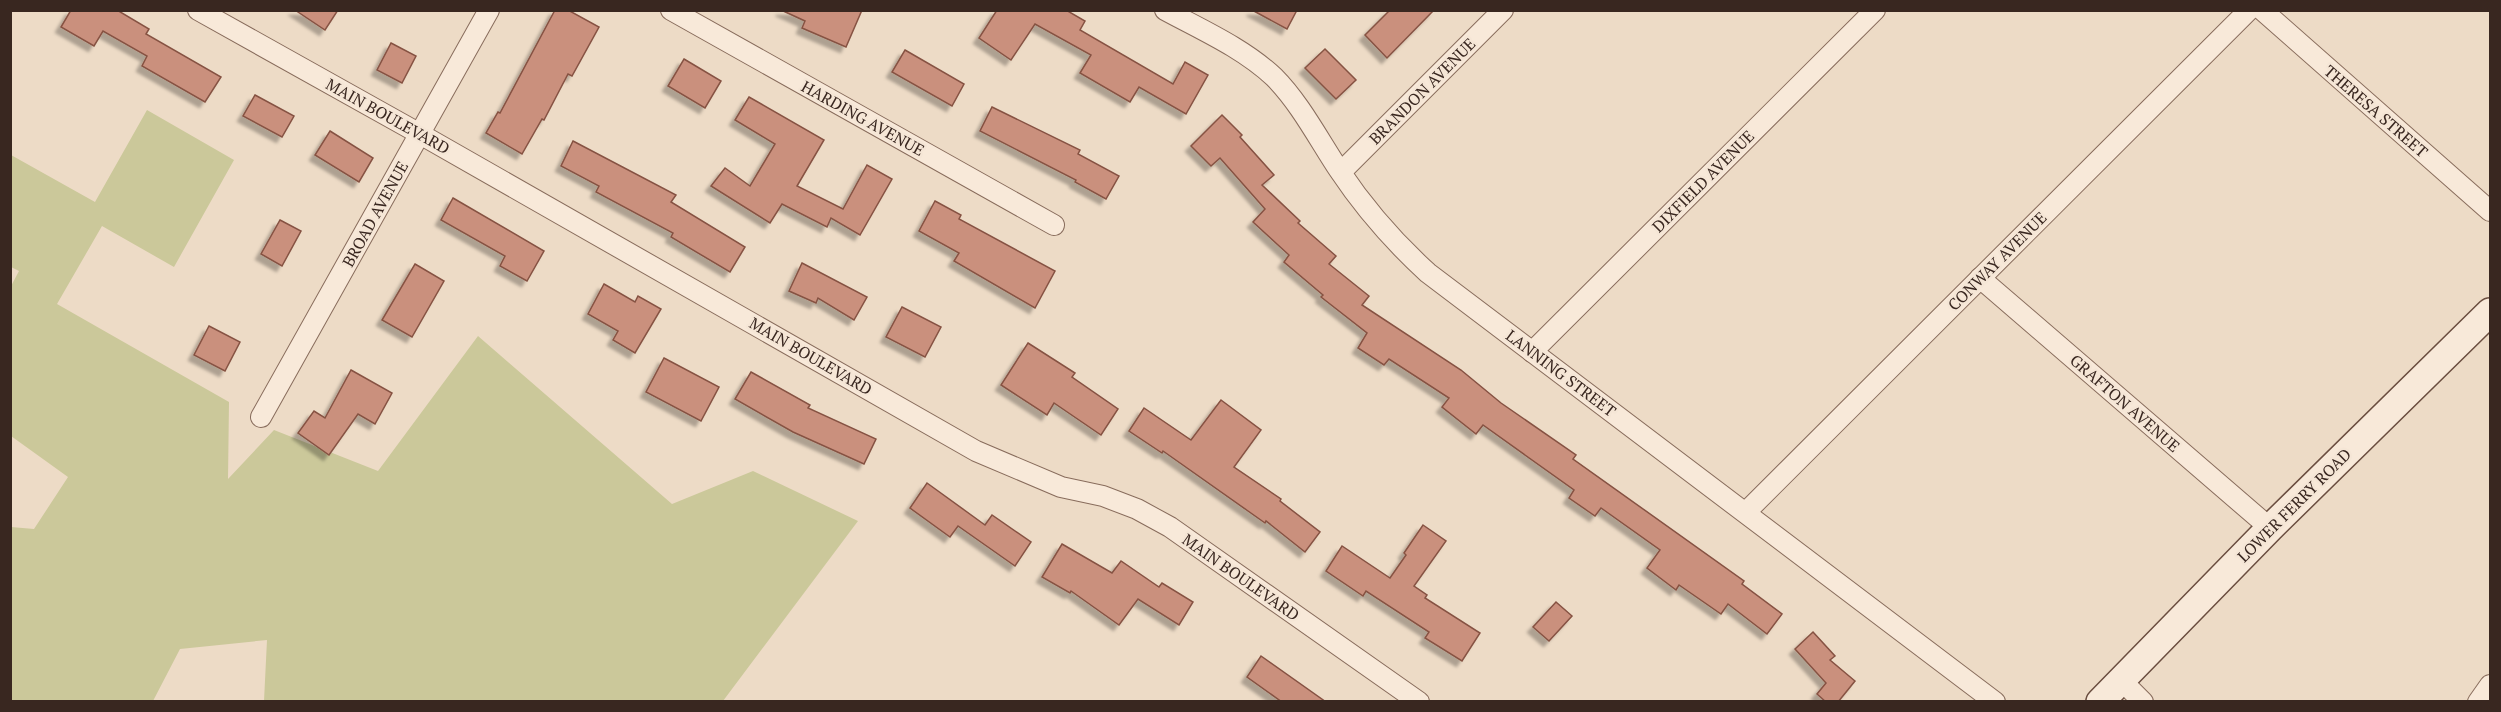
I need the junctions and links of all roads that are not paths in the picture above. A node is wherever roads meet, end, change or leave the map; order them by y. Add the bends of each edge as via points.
1 (198, 10) edge
2 (489, 10) edge
3 (671, 10) edge
4 (1165, 10) edge
5 (1503, 10) edge
6 (1875, 10) edge
7 (2248, 10) edge
8 (2262, 10) edge
9 (420, 134) junction
10 (1341, 172) junction
11 (2490, 211) edge
12 (1054, 225) dead end
13 (1980, 278) junction
14 (2490, 312) edge
15 (1532, 352) junction
16 (261, 417) dead end
17 (1746, 512) junction
18 (2270, 528) junction
19 (2122, 681) junction
20 (2490, 685) edge
21 (1419, 702) edge
22 (1995, 702) edge
23 (2100, 702) edge
24 (2143, 702) edge
25 (2478, 702) edge

1 - 9 street, MAIN BOULEVARD
2 - 9 street, BROAD AVENUE
3 - 12 street, HARDING AVENUE
4 - 10 street, LANNING STREET via 1230,46 1274,78
5 - 10 street, BRANDON AVENUE
6 - 15 street, DIXFIELD AVENUE
7 - 13 street, CONWAY AVENUE
8 - 11 street, THERESA STREET
9 - 16 street, BROAD AVENUE
9 - 21 street, MAIN BOULEVARD via 976,451 1061,487 1103,496 1137,509 1170,527
10 - 15 street, LANNING STREET via 1396,244
13 - 17 street, CONWAY AVENUE
13 - 18 street, GRAFTON AVENUE
14 - 18 street, LOWER FERRY ROAD
15 - 17 street, LANNING STREET
17 - 22 street, LANNING STREET
18 - 19 street, LOWER FERRY ROAD
19 - 23 street, LOWER FERRY ROAD
19 - 24 street
20 - 25 street

